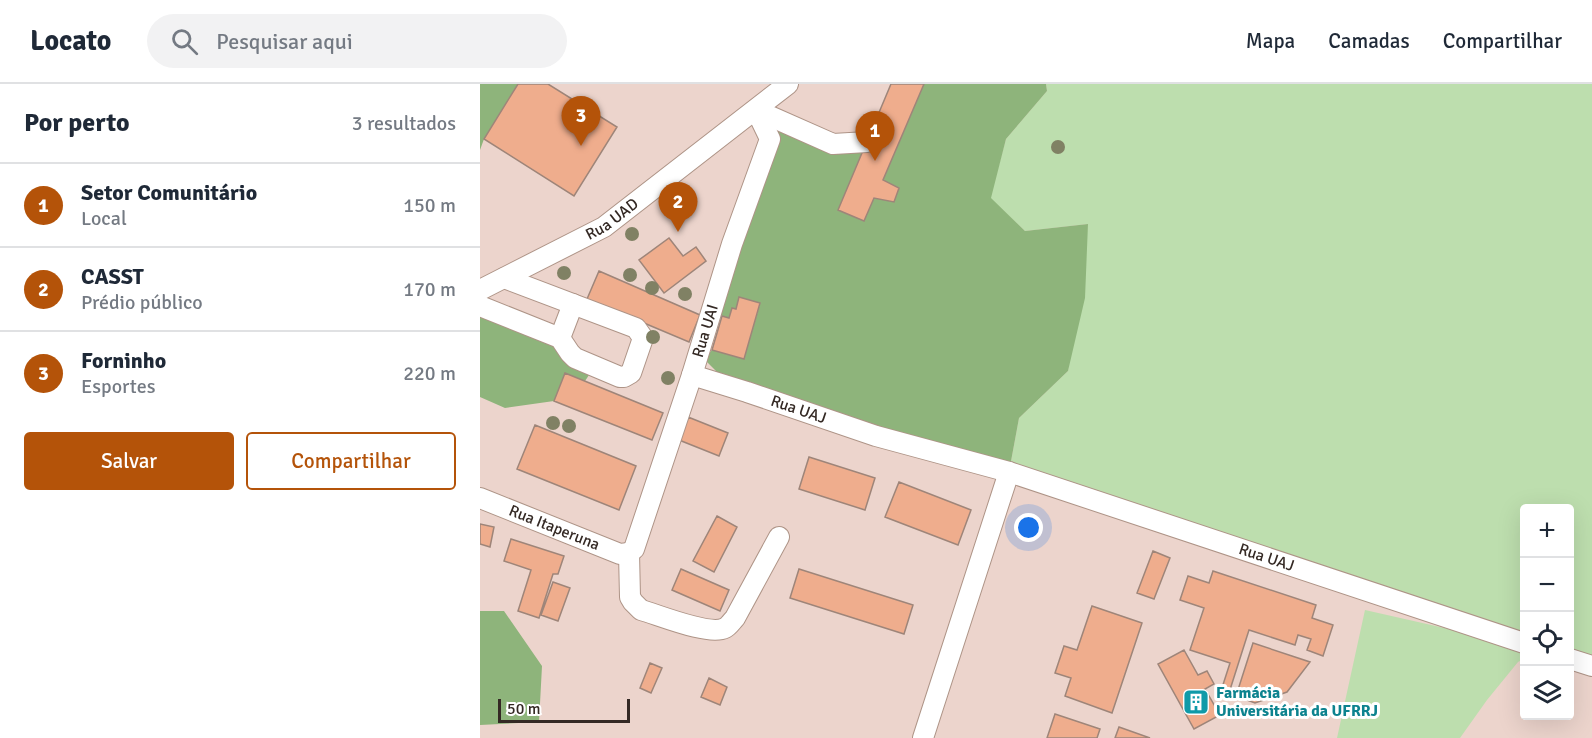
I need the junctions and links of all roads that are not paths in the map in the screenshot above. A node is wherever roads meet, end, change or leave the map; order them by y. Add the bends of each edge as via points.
1 (788, 84) edge
2 (756, 110) junction
3 (867, 142) dead end
4 (504, 278) junction
5 (480, 290) edge
6 (573, 304) junction
7 (480, 306) edge
8 (560, 338) junction
9 (692, 375) junction
10 (1009, 472) junction
11 (480, 498) edge
12 (779, 537) dead end
13 (629, 553) junction
14 (1520, 643) edge
15 (1574, 660) edge
16 (1592, 666) edge
17 (923, 738) edge

1 - 2 street, Rua UAD
2 - 3 street via 833,144
2 - 4 street, Rua UAD via 604,227
2 - 9 street, Rua UAI via 770,140 732,244
4 - 5 street, Rua UAD
4 - 6 street
6 - 8 street
6 - 8 street via 640,332 643,338 631,373 620,377 579,361
7 - 8 street
9 - 10 street, Rua UAJ via 876,436
9 - 13 street, Rua UAI via 634,549
10 - 14 street, Rua UAJ
10 - 17 street
11 - 13 street, Rua Itaperuna via 620,554
12 - 13 street via 735,618 725,628 716,630 703,630 641,610 630,597
15 - 16 street

